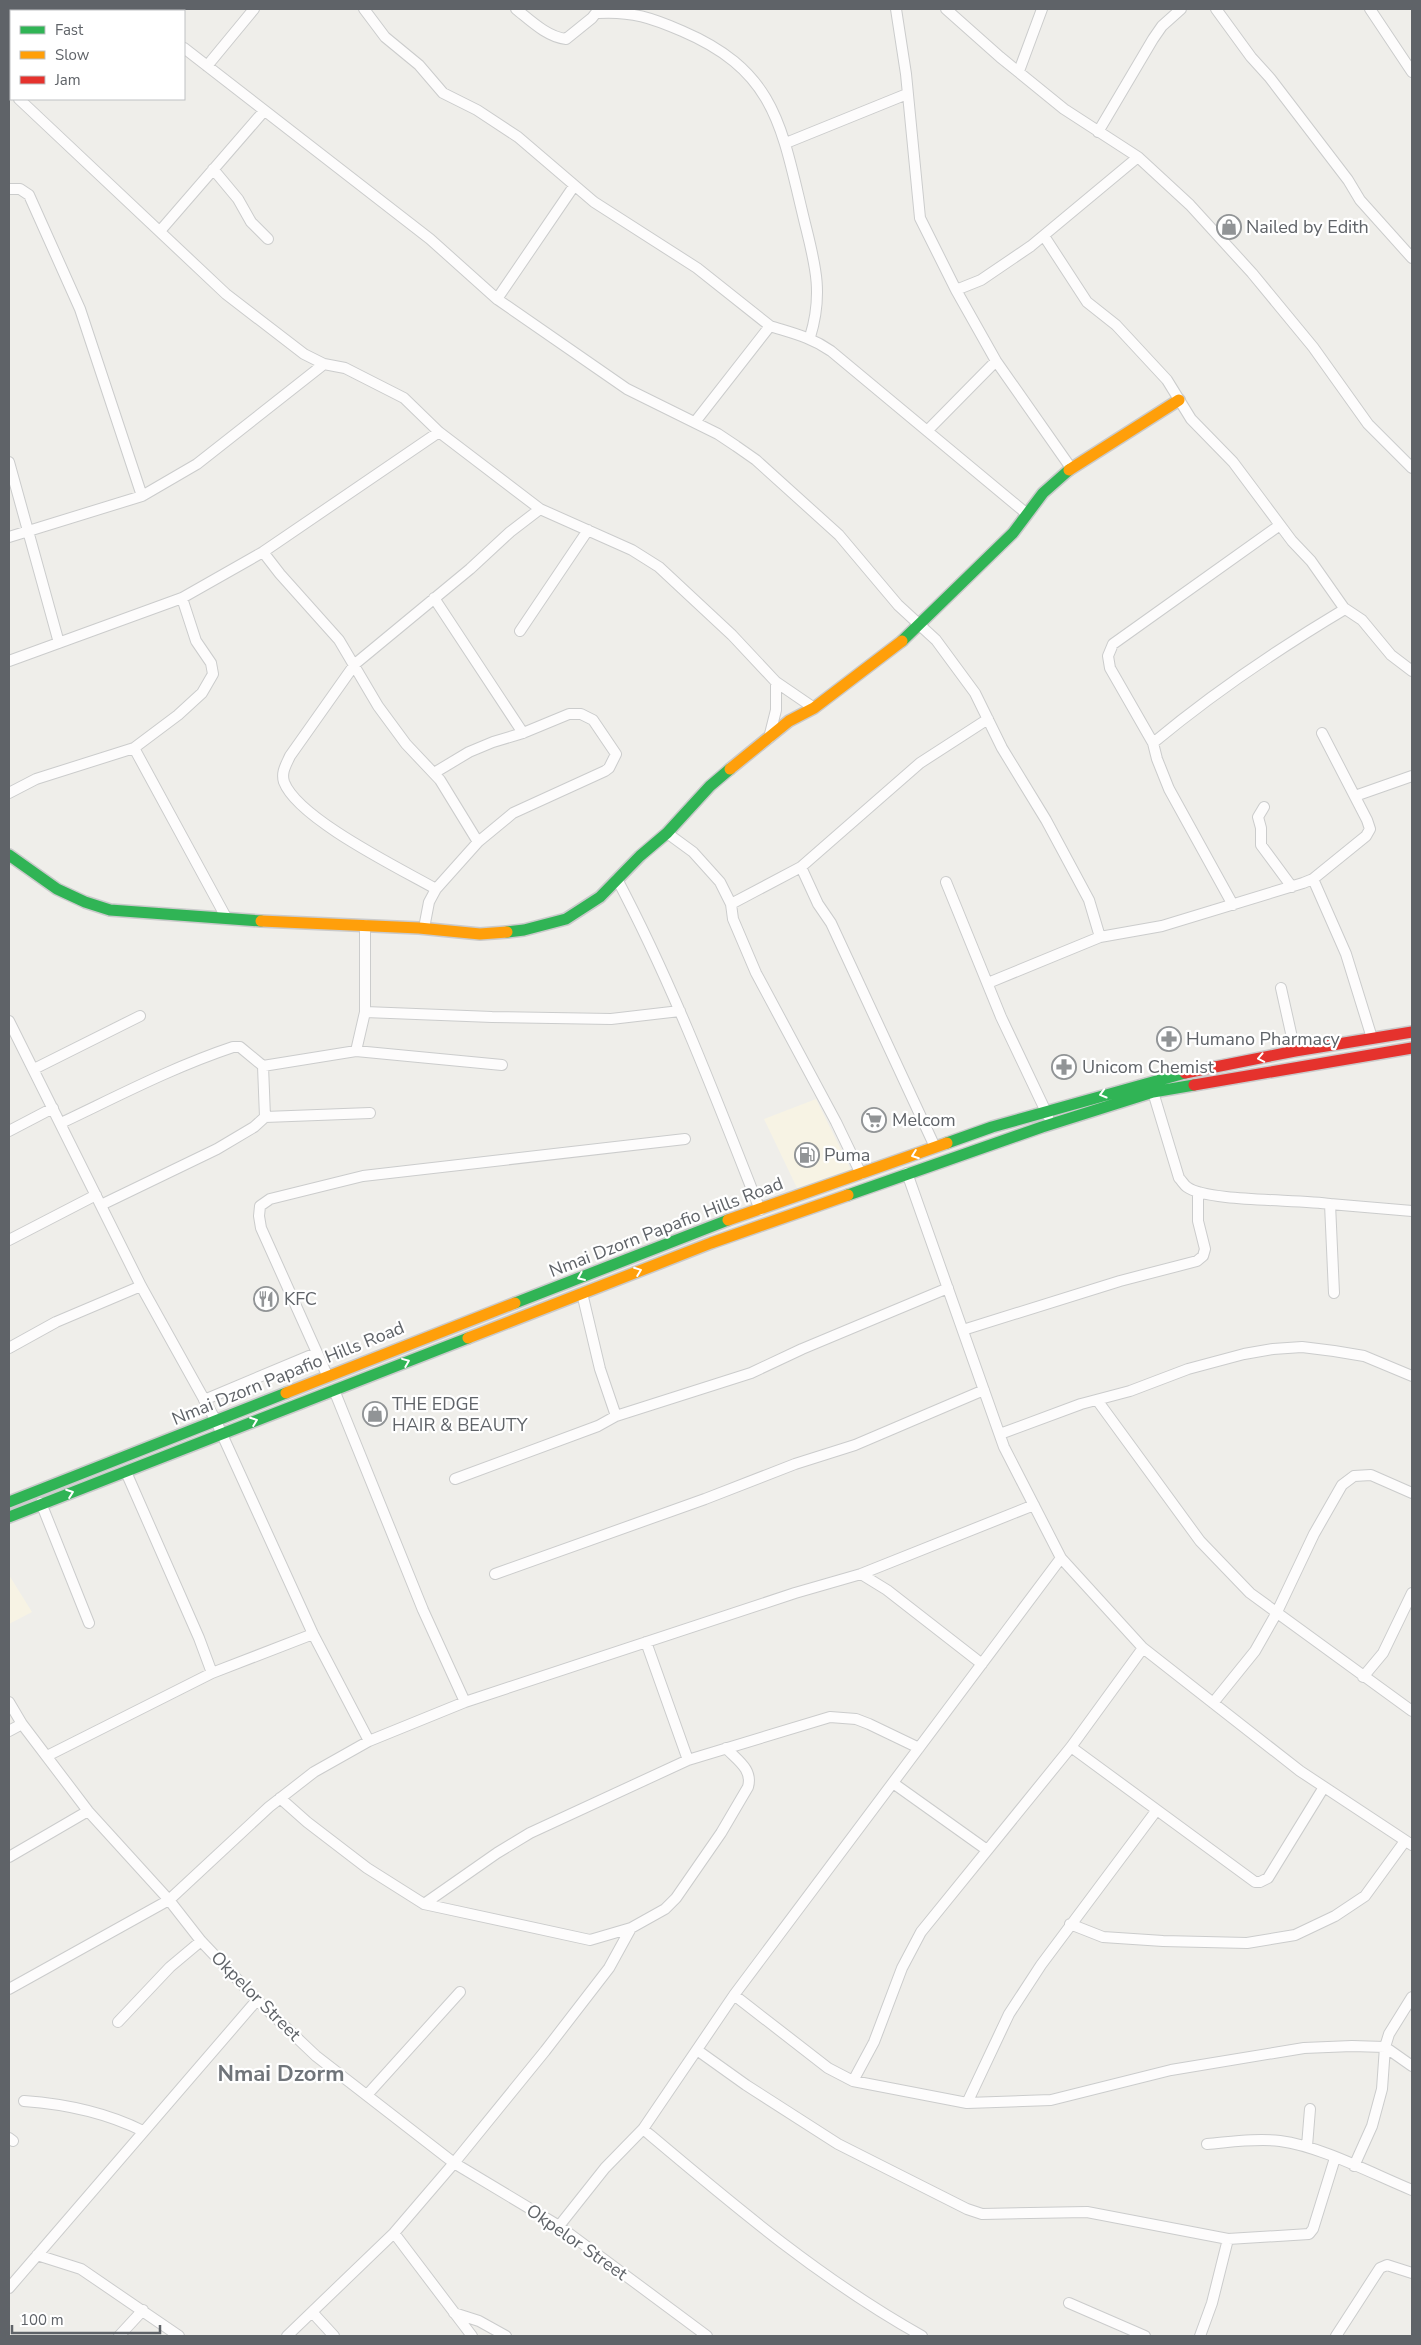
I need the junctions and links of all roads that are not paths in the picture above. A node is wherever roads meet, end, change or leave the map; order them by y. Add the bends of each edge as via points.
1 (254, 9) edge
2 (364, 9) edge
3 (516, 9) edge
4 (896, 9) edge
5 (946, 9) edge
6 (1042, 9) edge
7 (1181, 9) edge
8 (1216, 9) edge
9 (1370, 9) edge
10 (599, 11) edge
11 (185, 49) edge
12 (208, 66) junction
13 (1019, 71) junction
14 (1412, 72) edge
15 (907, 94) junction
16 (20, 100) edge
17 (264, 111) junction
18 (1098, 132) junction
19 (786, 143) junction
20 (1138, 157) junction
21 (213, 169) junction
22 (574, 186) junction
23 (9, 189) edge
24 (160, 231) junction
25 (1044, 236) junction
26 (268, 239) dead end
27 (1412, 255) edge
28 (956, 290) junction
29 (497, 299) junction
30 (770, 326) junction
31 (810, 338) junction
32 (996, 361) junction
33 (324, 364) junction
34 (1179, 400) junction
35 (695, 422) junction
36 (928, 430) junction
37 (439, 432) junction
38 (9, 462) edge
39 (1071, 468) junction
40 (1412, 468) edge
41 (142, 496) junction
42 (540, 509) junction
43 (1027, 514) junction
44 (1280, 525) junction
45 (588, 530) junction
46 (29, 532) junction
47 (9, 537) edge
48 (263, 552) junction
49 (182, 598) junction
50 (434, 598) junction
51 (1345, 609) junction
52 (918, 624) junction
53 (520, 631) dead end
54 (60, 643) junction
55 (9, 661) edge
56 (355, 664) junction
57 (1412, 671) edge
58 (776, 682) junction
59 (814, 708) junction
60 (988, 719) junction
61 (523, 734) junction
62 (1322, 734) dead end
63 (768, 739) junction
64 (1153, 743) junction
65 (134, 748) junction
66 (434, 774) junction
67 (1412, 776) edge
68 (9, 793) edge
69 (1355, 796) junction
70 (1264, 807) dead end
71 (668, 833) junction
72 (478, 842) junction
73 (9, 855) edge
74 (801, 866) junction
75 (617, 879) junction
76 (1313, 879) junction
77 (946, 882) dead end
78 (1292, 887) junction
79 (436, 889) junction
80 (731, 904) junction
81 (1233, 905) junction
82 (227, 919) junction
83 (365, 925) junction
84 (424, 928) junction
85 (1100, 937) junction
86 (988, 983) junction
87 (1281, 988) dead end
88 (680, 1011) junction
89 (365, 1012) junction
90 (140, 1016) dead end
91 (9, 1021) edge
92 (1412, 1032) edge
93 (1372, 1038) junction
94 (1412, 1048) edge
95 (356, 1051) junction
96 (1295, 1051) junction
97 (502, 1065) dead end
98 (263, 1066) junction
99 (34, 1070) junction
100 (1152, 1092) junction
101 (54, 1108) junction
102 (1046, 1110) junction
103 (370, 1113) dead end
104 (264, 1117) junction
105 (61, 1123) junction
106 (1052, 1124) junction
107 (9, 1131) edge
108 (685, 1139) dead end
109 (935, 1147) junction
110 (907, 1173) junction
111 (861, 1174) junction
112 (1198, 1192) junction
113 (96, 1196) junction
114 (1330, 1204) junction
115 (101, 1205) junction
116 (760, 1210) junction
117 (1412, 1211) edge
118 (9, 1240) edge
119 (142, 1286) junction
120 (948, 1288) junction
121 (582, 1293) junction
122 (1334, 1293) dead end
123 (963, 1330) junction
124 (9, 1348) edge
125 (316, 1352) junction
126 (327, 1375) junction
127 (1412, 1376) edge
128 (334, 1390) junction
129 (984, 1390) junction
130 (204, 1400) junction
131 (1097, 1400) junction
132 (616, 1416) junction
133 (215, 1419) junction
134 (222, 1434) junction
135 (1000, 1434) junction
136 (126, 1472) junction
137 (455, 1480) dead end
138 (1412, 1492) edge
139 (9, 1502) edge
140 (41, 1503) junction
141 (1034, 1505) junction
142 (9, 1517) edge
143 (1061, 1558) junction
144 (495, 1574) dead end
145 (861, 1574) junction
146 (1412, 1593) edge
147 (1276, 1614) junction
148 (89, 1623) dead end
149 (313, 1634) junction
150 (646, 1642) junction
151 (1143, 1648) junction
152 (982, 1664) junction
153 (212, 1673) junction
154 (1363, 1677) junction
155 (9, 1702) edge
156 (465, 1702) junction
157 (1213, 1703) junction
158 (1412, 1711) edge
159 (22, 1724) junction
160 (9, 1731) edge
161 (369, 1741) junction
162 (1071, 1747) junction
163 (726, 1748) junction
164 (919, 1748) junction
165 (46, 1756) junction
166 (688, 1760) junction
167 (893, 1783) junction
168 (1324, 1787) junction
169 (280, 1798) junction
170 (88, 1811) junction
171 (1156, 1811) junction
172 (1409, 1843) edge
173 (987, 1850) junction
174 (9, 1857) edge
175 (169, 1900) junction
176 (424, 1904) junction
177 (1070, 1924) junction
178 (630, 1928) junction
179 (201, 1941) junction
180 (9, 1989) edge
181 (460, 1992) dead end
182 (734, 1996) junction
183 (1412, 1997) edge
184 (257, 2000) junction
185 (118, 2022) dead end
186 (1385, 2047) junction
187 (697, 2050) junction
188 (1412, 2066) edge
189 (853, 2081) junction
190 (367, 2095) junction
191 (24, 2101) dead end
192 (967, 2102) junction
193 (1310, 2109) dead end
194 (642, 2129) junction
195 (143, 2131) junction
196 (1207, 2144) dead end
197 (1307, 2146) junction
198 (1335, 2158) junction
199 (454, 2163) junction
200 (1354, 2166) junction
201 (1412, 2190) edge
202 (559, 2226) junction
203 (394, 2233) junction
204 (1228, 2239) junction
205 (36, 2255) junction
206 (1412, 2273) edge
207 (9, 2288) edge
208 (1069, 2303) dead end
209 (143, 2310) junction
210 (312, 2312) junction
211 (454, 2313) junction
212 (119, 2336) edge
213 (179, 2336) edge
214 (287, 2336) edge
215 (334, 2336) edge
216 (472, 2336) edge
217 (506, 2336) edge
218 (707, 2336) edge
219 (922, 2336) edge
220 (1145, 2336) edge
221 (1200, 2336) edge
222 (1336, 2336) edge

1 - 12 street
2 - 22 street via 385,37 419,65 435,86 518,137
3 - 10 street via 538,26 566,39
4 - 15 street
5 - 13 street
6 - 13 street
7 - 18 street via 1153,39
8 - 27 street via 1360,200
9 - 14 street
10 - 19 street via 632,12 653,18 722,52 748,73 761,89
11 - 12 street
12 - 17 street
13 - 18 street
15 - 19 street
15 - 28 street via 920,218
16 - 24 street
17 - 21 street
17 - 29 street via 430,239
18 - 20 street
19 - 31 street via 813,254 819,296
20 - 25 street
20 - 40 street via 1246,266 1313,347 1368,424
21 - 24 street
21 - 26 street via 238,199 257,230
22 - 29 street
22 - 30 street via 697,268
23 - 41 street via 20,188 29,195 80,309
24 - 33 street via 226,294 304,354
25 - 28 street via 981,280
25 - 34 street via 1087,302 1129,339 1167,380
28 - 32 street
29 - 35 street via 627,389
30 - 31 street
30 - 35 street
31 - 36 street via 831,351
32 - 36 street
32 - 39 street
33 - 37 street via 345,368 404,398
33 - 41 street via 197,464
34 - 39 street
34 - 44 street via 1191,419 1234,462
35 - 52 street via 756,460 807,506 839,536 873,578
36 - 43 street
37 - 42 street
37 - 48 street
38 - 46 street
39 - 43 street via 1043,493
41 - 46 street
42 - 45 street
42 - 50 street
43 - 52 street via 1013,533
44 - 51 street
44 - 64 street via 1113,644 1108,656 1110,668
45 - 53 street
45 - 58 street via 632,550 660,568 732,635
46 - 47 street
46 - 54 street
48 - 49 street
48 - 56 street via 339,640
49 - 54 street
49 - 65 street via 196,641 211,663 212,674 202,693
50 - 56 street
50 - 61 street
51 - 57 street via 1362,620 1391,655
51 - 64 street via 1199,706
52 - 59 street via 891,650
52 - 60 street via 936,640 975,693
54 - 55 street
56 - 66 street via 378,706 406,744
56 - 79 street via 290,756 283,770 284,781 294,797 329,827
58 - 59 street
58 - 63 street via 776,710
59 - 63 street via 789,721
60 - 74 street via 920,763
60 - 85 street via 1085,893
61 - 66 street via 469,752
61 - 72 street via 569,714 581,714 593,720 616,754 605,771 513,813
62 - 69 street
63 - 71 street via 710,786
64 - 81 street via 1169,789
65 - 68 street via 36,779
65 - 82 street
66 - 72 street
67 - 69 street
69 - 76 street via 1370,829 1366,836
70 - 78 street via 1258,817 1261,845
71 - 75 street via 655,841
71 - 80 street via 708,867
72 - 79 street
73 - 82 street via 57,889 110,910
74 - 80 street
74 - 109 street via 818,904 831,923
75 - 84 street via 600,897 553,924 480,934
75 - 88 street
76 - 78 street
76 - 93 street via 1346,954
77 - 86 street
78 - 81 street
79 - 84 street via 429,902
80 - 111 street via 733,919 756,973
81 - 85 street via 1162,926
82 - 83 street
83 - 84 street
83 - 89 street
85 - 86 street
86 - 102 street
87 - 96 street
88 - 89 street via 611,1019
88 - 116 street
89 - 95 street
90 - 99 street
91 - 99 street
92 - 93 street, Nmai Dzorn Papafio Hills Road
93 - 96 street, Nmai Dzorn Papafio Hills Road
94 - 100 street, Nmai Dzorn Papafio Hills Road
95 - 97 street
95 - 98 street
96 -> 102 street, Nmai Dzorn Papafio Hills Road via 1179,1074
98 - 104 street
98 - 105 street via 233,1046 159,1074
99 - 101 street
100 - 106 street, Nmai Dzorn Papafio Hills Road
100 - 112 street via 1180,1178 1187,1187
101 - 105 street
101 - 107 street
102 - 106 street
102 - 109 street, Nmai Dzorn Papafio Hills Road
103 - 104 street
104 - 115 street via 254,1127 217,1149
105 - 113 street
106 - 110 street, Nmai Dzorn Papafio Hills Road
108 - 125 street via 363,1176 270,1199 260,1206 261,1228
109 -> 111 street, Nmai Dzorn Papafio Hills Road
110 - 120 street
121 -> 110 street, Nmai Dzorn Papafio Hills Road
111 - 116 street, Nmai Dzorn Papafio Hills Road
112 - 114 street via 1236,1198
112 - 123 street via 1198,1221 1205,1249 1197,1261
113 - 115 street
113 - 118 street
114 - 117 street
114 - 122 street
115 - 119 street
116 -> 126 street, Nmai Dzorn Papafio Hills Road via 705,1228
119 - 124 street via 56,1322
119 - 130 street
120 - 123 street
120 - 132 street via 751,1373
128 -> 121 street, Nmai Dzorn Papafio Hills Road
121 - 132 street via 600,1369
123 - 129 street
125 - 126 street
125 - 130 street
126 - 133 street, Nmai Dzorn Papafio Hills Road
127 - 131 street via 1364,1356 1302,1347 1273,1349 1188,1369
134 -> 128 street, Nmai Dzorn Papafio Hills Road
128 - 156 street via 423,1610
129 - 135 street
129 - 144 street via 854,1445
130 - 133 street
131 - 135 street
131 - 147 street via 1200,1541 1250,1593
132 - 137 street via 598,1426
133 - 134 street
133 - 139 street, Nmai Dzorn Papafio Hills Road
134 - 136 street, Nmai Dzorn Papafio Hills Road
134 - 149 street
135 - 141 street
140 -> 136 street, Nmai Dzorn Papafio Hills Road
136 - 153 street
138 - 147 street via 1372,1475 1354,1476 1342,1485 1314,1534
140 - 142 street, Nmai Dzorn Papafio Hills Road
140 - 148 street
141 - 143 street
141 - 145 street
143 - 151 street
143 - 152 street
145 - 150 street
145 - 152 street via 887,1590
146 - 154 street via 1382,1653
147 - 154 street
147 - 157 street via 1254,1651
149 - 153 street
149 - 161 street
150 - 156 street
150 - 166 street
151 - 157 street
151 - 162 street
152 - 164 street
153 - 165 street
154 - 158 street
155 - 159 street, Okpelor Street
156 - 161 street
157 - 168 street
159 - 160 street
159 - 165 street, Okpelor Street
161 - 169 street via 314,1772
162 - 171 street
162 - 173 street
163 - 164 street via 830,1717 856,1719
163 - 166 street
163 - 178 street via 746,1769 750,1778 748,1787 676,1898 664,1909
164 - 167 street
165 - 170 street, Okpelor Street
166 - 176 street via 530,1833
167 - 173 street
167 - 182 street
168 - 171 street via 1268,1878 1260,1882 1255,1882
168 - 172 street
169 - 175 street
169 - 176 street via 368,1868
170 - 174 street
170 - 175 street, Okpelor Street
171 - 177 street
172 - 177 street via 1366,1896 1335,1916 1295,1935 1246,1943 1163,1941 1102,1937
173 - 189 street via 921,1932 902,1968 874,2042
175 - 179 street, Okpelor Street
175 - 180 street
176 - 178 street via 590,1940
177 - 192 street via 1009,2014
178 - 199 street via 609,1968
179 - 184 street, Okpelor Street
179 - 185 street via 170,1967
181 - 190 street
182 - 187 street
182 - 189 street via 828,2068
183 - 186 street
184 - 190 street, Okpelor Street via 316,2056
184 - 195 street
186 - 188 street
186 - 192 street via 1304,2048 1171,2070 1051,2100
186 - 200 street via 1382,2089 1372,2126
187 - 194 street
187 - 204 street via 838,2144 967,2209 982,2214 1087,2212
189 - 192 street
190 - 199 street, Okpelor Street
191 - 195 street via 54,2103 100,2113
193 - 197 street
194 - 202 street via 605,2168
194 - 219 street via 800,2258
195 - 205 street
196 - 197 street via 1254,2140
197 - 198 street
198 - 200 street
198 - 204 street via 1309,2234
199 - 202 street, Okpelor Street
199 - 203 street
200 - 201 street
202 - 218 street, Okpelor Street
203 - 210 street
203 - 211 street
204 - 221 street
205 - 207 street
205 - 209 street via 81,2269
206 - 222 street via 1387,2265 1380,2268
208 - 220 street
209 - 212 street
209 - 213 street
210 - 214 street
210 - 215 street
211 - 216 street
211 - 217 street via 479,2321

